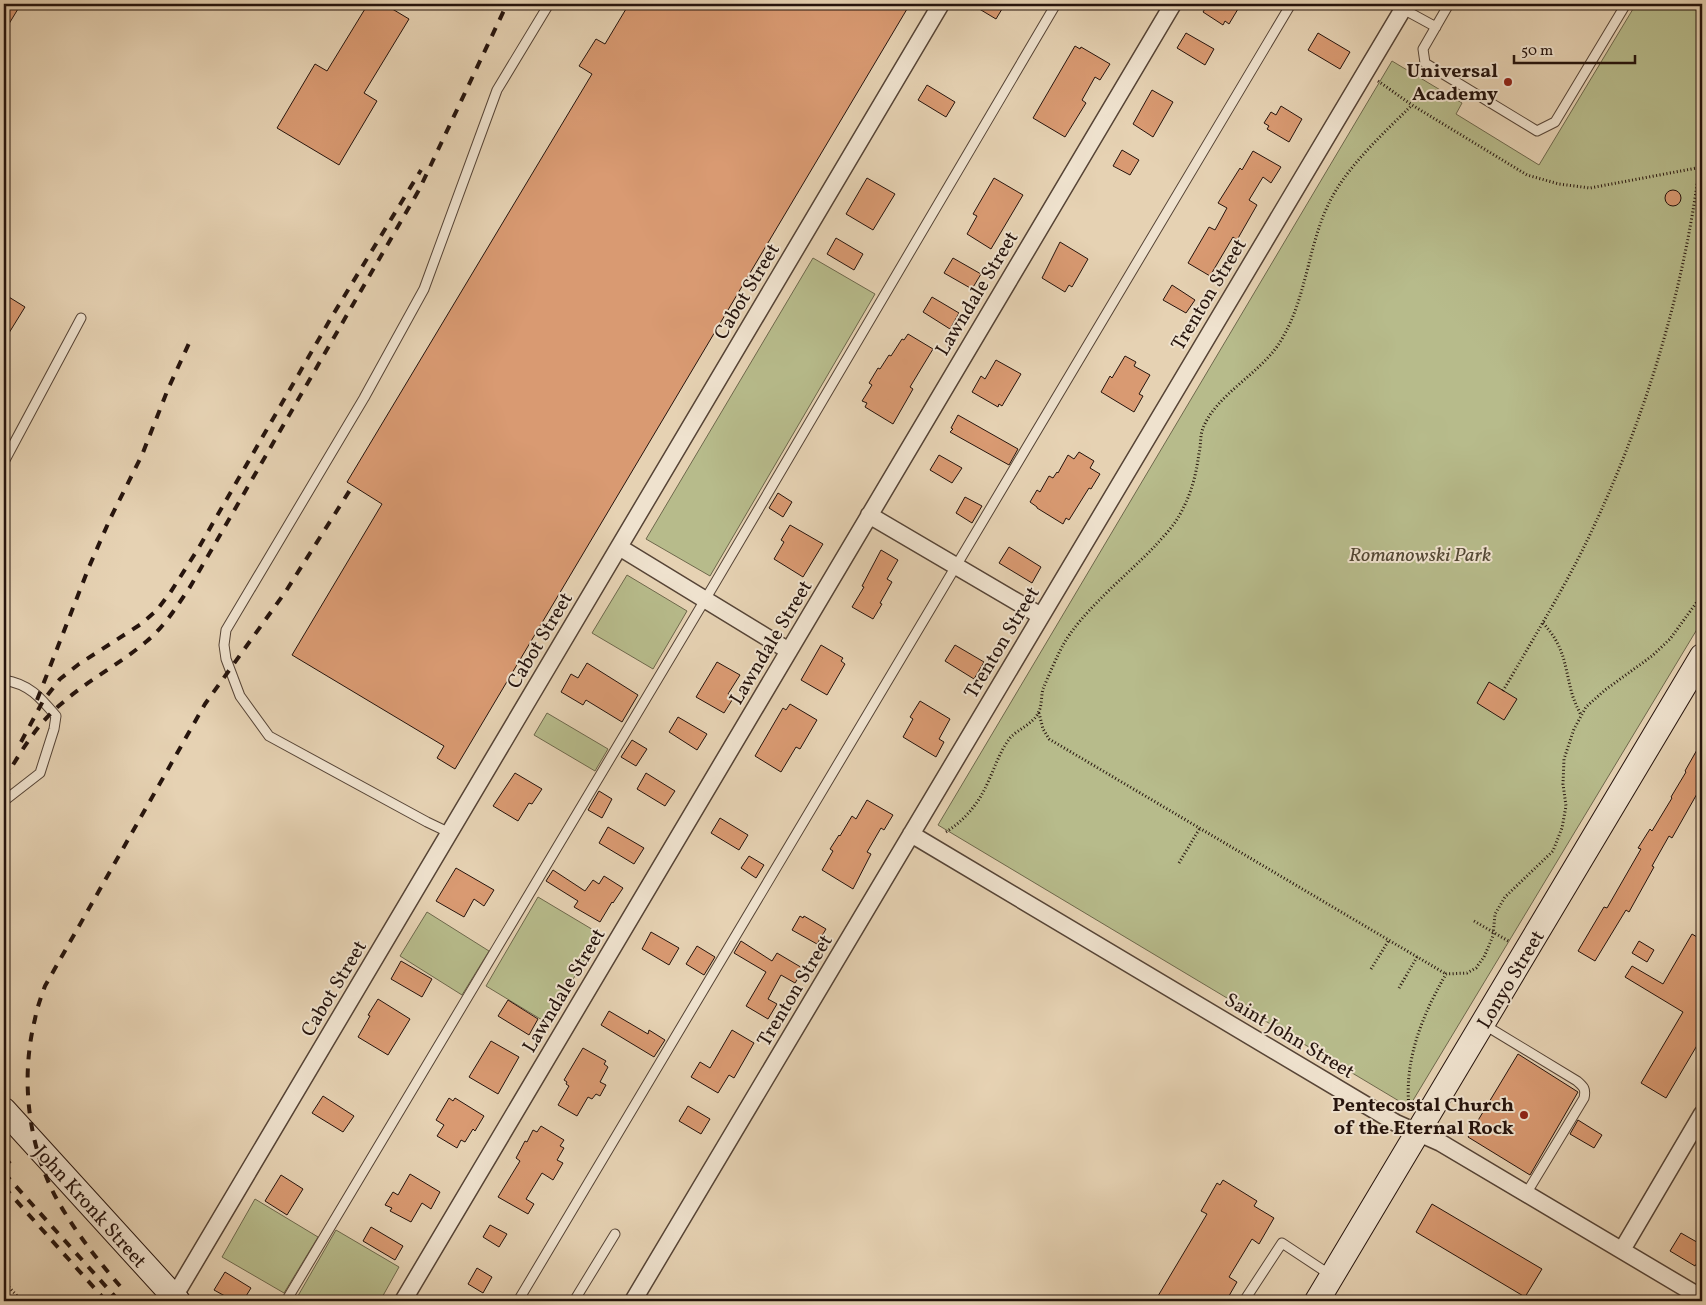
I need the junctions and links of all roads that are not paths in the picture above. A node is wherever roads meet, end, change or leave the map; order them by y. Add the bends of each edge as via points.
1 (549, 4) edge
2 (941, 4) edge
3 (1056, 4) edge
4 (1173, 4) edge
5 (1291, 4) edge
6 (1449, 4) edge
7 (1626, 4) edge
8 (1404, 6) edge
9 (1436, 27) junction
10 (81, 318) dead end
11 (4, 462) edge
12 (869, 515) junction
13 (619, 547) junction
14 (956, 566) junction
15 (705, 600) junction
16 (1041, 616) junction
17 (789, 651) junction
18 (1702, 656) edge
19 (4, 680) edge
20 (4, 801) edge
21 (450, 832) junction
22 (911, 834) junction
23 (1483, 1024) junction
24 (4, 1110) edge
25 (1702, 1114) edge
26 (1418, 1133) junction
27 (1526, 1194) junction
28 (615, 1234) dead end
29 (1622, 1250) junction
30 (1332, 1276) junction
31 (1702, 1298) edge
32 (176, 1299) edge
33 (286, 1301) edge
34 (403, 1301) edge
35 (518, 1301) edge
36 (574, 1301) edge
37 (633, 1301) edge
38 (1244, 1301) edge
39 (1317, 1301) edge

1 - 21 lane via 497,90 424,289 364,398 226,630 224,645 240,696 269,736
2 - 13 street, Cabot Street
3 - 15 lane
4 - 12 street, Lawndale Street
5 - 14 lane
6 - 9 lane
7 - 9 lane via 1555,122 1537,131 1425,63 1423,49
8 - 9 lane
8 - 16 street, Trenton Street
10 - 11 lane
12 - 14 street
12 - 17 street, Lawndale Street
13 - 15 street
13 - 21 street, Cabot Street
14 - 16 street
14 - 35 lane
15 - 17 street
15 - 33 lane
16 - 22 street, Trenton Street
17 - 34 street, Lawndale Street
18 - 23 street, Lonyo Street
19 - 20 lane via 16,682 34,692 56,716 40,772
21 - 32 street, Cabot Street
22 - 26 street, Saint John Street via 1387,1118
22 - 37 street, Trenton Street
23 - 26 street, Lonyo Street
23 - 27 lane via 1584,1087 1584,1098
24 - 32 street, John Kronk Street
25 - 29 street
26 - 27 street, Saint John Street via 1441,1143
26 - 30 street, Lonyo Street
27 - 29 street, Saint John Street
28 - 36 lane
29 - 31 street, Saint John Street
30 - 38 lane via 1282,1243
30 - 39 street, Lonyo Street

